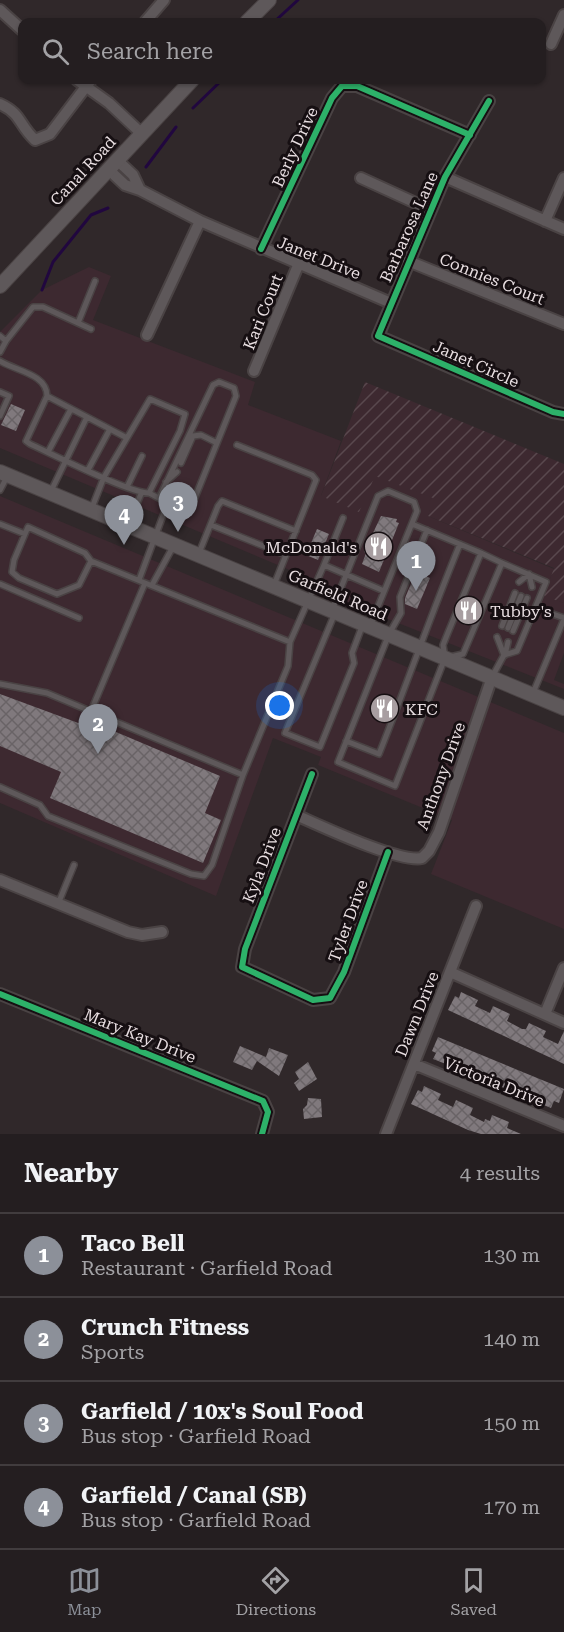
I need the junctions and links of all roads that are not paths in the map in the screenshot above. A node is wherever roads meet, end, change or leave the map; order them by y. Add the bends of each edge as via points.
1 (164, 0) edge
2 (269, 0) edge
3 (0, 10) edge
4 (564, 15) edge
5 (148, 18) edge
6 (251, 18) edge
7 (18, 26) edge
8 (551, 44) dead end
9 (83, 84) edge
10 (86, 84) edge
11 (188, 84) edge
12 (489, 100) dead end
13 (0, 104) edge
14 (141, 133) junction
15 (470, 135) junction
16 (112, 164) junction
17 (445, 177) junction
18 (361, 178) dead end
19 (564, 178) edge
20 (431, 210) junction
21 (200, 221) junction
22 (545, 221) junction
23 (564, 229) edge
24 (261, 249) junction
25 (408, 261) junction
26 (299, 263) junction
27 (95, 281) dead end
28 (0, 286) edge
29 (391, 303) junction
30 (78, 323) junction
31 (564, 324) edge
32 (91, 328) dead end
33 (147, 334) dead end
34 (0, 336) edge
35 (378, 336) joint
36 (6, 341) junction
37 (0, 352) edge
38 (0, 361) edge
39 (254, 371) dead end
40 (0, 392) edge
41 (47, 396) junction
42 (71, 409) junction
43 (564, 414) edge
44 (0, 416) edge
45 (87, 417) junction
46 (110, 429) junction
47 (127, 438) junction
48 (217, 443) junction
49 (237, 445) dead end
50 (48, 452) junction
51 (142, 456) dead end
52 (66, 460) junction
53 (181, 463) dead end
54 (88, 470) junction
55 (177, 472) dead end
56 (4, 474) edge
57 (104, 477) junction
58 (166, 482) junction
59 (127, 487) junction
60 (0, 489) edge
61 (149, 493) junction
62 (49, 494) junction
63 (141, 494) junction
64 (159, 498) junction
65 (168, 502) junction
66 (91, 511) junction
67 (343, 518) dead end
68 (0, 524) edge
69 (412, 524) junction
70 (211, 525) junction
71 (128, 526) junction
72 (428, 530) junction
73 (296, 531) junction
74 (26, 534) junction
75 (154, 537) junction
76 (460, 544) junction
77 (174, 545) junction
78 (481, 553) junction
79 (198, 554) junction
80 (286, 555) junction
81 (91, 561) junction
82 (502, 563) junction
83 (324, 565) junction
84 (346, 574) junction
85 (529, 574) junction
86 (142, 581) junction
87 (519, 582) dead end
88 (0, 584) edge
89 (152, 585) junction
90 (274, 586) junction
91 (529, 586) dead end
92 (384, 591) junction
93 (310, 600) junction
94 (334, 610) junction
95 (547, 612) dead end
96 (80, 618) dead end
97 (564, 619) edge
98 (367, 624) junction
99 (507, 628) joint
100 (389, 634) junction
101 (290, 642) junction
102 (421, 647) junction
103 (504, 655) junction
104 (445, 658) junction
105 (492, 677) junction
106 (0, 684) edge
107 (532, 694) junction
108 (564, 708) edge
109 (91, 711) junction
110 (346, 741) junction
111 (312, 774) dead end
112 (243, 775) junction
113 (0, 787) edge
114 (296, 815) junction
115 (388, 852) junction
116 (74, 865) dead end
117 (0, 880) edge
118 (58, 904) junction
119 (476, 906) dead end
120 (162, 933) dead end
121 (564, 968) edge
122 (450, 972) junction
123 (0, 994) edge
124 (330, 998) joint
125 (545, 1014) junction
126 (564, 1023) edge
127 (414, 1065) junction
128 (564, 1126) edge
129 (262, 1134) edge
130 (386, 1134) edge

1 - 5 street
2 - 6 main road
3 - 7 street
4 - 8 street
9 - 13 street via 50,134 35,140 24,130 15,111
10 - 14 street
11 - 14 main road, Canal Road
12 - 15 street, Barbarosa Lane
14 - 16 main road, Canal Road
15 - 17 street, Barbarosa Lane
15 - 24 street, Berly Drive via 357,86 342,86 332,99
16 - 21 street, Janet Drive via 125,184
16 - 28 main road, Canal Road
17 - 20 street, Barbarosa Lane
17 - 22 street
18 - 20 street
19 - 22 street
20 - 25 street, Barbarosa Lane
21 - 24 street, Janet Drive
21 - 33 street
22 - 23 street
24 - 26 street, Janet Drive
25 - 29 street, Barbarosa Lane
25 - 31 street, Connies Court
26 - 29 street, Janet Drive
26 - 39 street, Kari Court
27 - 30 lane
29 - 35 street, Barbarosa Lane
30 - 32 lane
30 - 36 lane via 43,307 33,307
34 - 36 lane
35 - 43 street, Janet Circle
36 - 37 lane
38 - 41 lane via 45,383
40 - 44 lane via 9,396
41 - 42 lane
41 - 50 lane via 26,441
42 - 45 lane
42 - 50 lane
45 - 46 lane
45 - 52 lane
46 - 47 lane
46 - 54 lane
47 - 57 lane
47 - 61 lane via 150,399 185,414
48 - 53 lane via 201,435 193,436
48 - 58 lane via 237,392 216,382
48 - 65 lane via 192,505 188,509
49 - 73 lane via 314,477 315,484
50 - 52 lane
51 - 59 lane
52 - 54 lane
52 - 62 lane
54 - 57 lane
55 - 58 lane
56 - 60 lane
56 - 62 main road, Garfield Road
57 - 59 lane
57 - 66 lane
58 - 64 lane
59 - 63 lane
61 - 63 lane
61 - 64 lane
62 - 66 main road, Garfield Road
63 - 71 lane
64 - 65 lane
65 - 75 lane
66 - 71 main road, Garfield Road
67 - 83 lane
68 - 74 lane
69 - 72 lane
69 - 84 lane via 417,511 414,502 396,493 381,492
69 - 92 lane
70 - 73 lane via 218,506 226,501
70 - 79 lane
70 - 80 lane
71 - 75 main road, Garfield Road
72 - 76 lane
72 - 100 lane via 400,597 401,613
73 - 80 lane
74 - 81 lane via 28,527 85,553
74 - 81 lane via 14,560 12,572 18,578 57,594 79,585
75 - 77 main road, Garfield Road
75 - 86 lane
76 - 78 lane
76 - 102 lane via 426,625
77 - 79 main road, Garfield Road
77 - 89 lane
78 - 82 lane
78 - 104 lane via 443,645
79 - 90 main road, Garfield Road
80 - 90 lane
81 - 86 lane
82 - 85 lane
82 - 104 lane via 463,654
83 - 84 lane
83 - 93 lane
84 - 92 lane
84 - 94 lane
85 - 87 lane
85 - 91 lane
85 - 103 lane via 546,582 516,651
86 - 89 lane
86 - 109 lane
88 - 96 lane
89 - 101 lane
90 - 93 main road, Garfield Road
92 - 98 lane
93 - 94 main road, Garfield Road
93 - 101 lane
94 - 98 main road, Garfield Road
94 - 98 lane via 285,733 320,747 354,663 352,653
95 - 97 lane
97 - 107 lane
98 - 100 main road, Garfield Road
99 - 99 lane via 521,596
100 - 102 main road, Garfield Road
100 - 110 lane
101 - 112 lane via 288,666
102 - 104 main road, Garfield Road
102 - 110 lane via 379,754
103 - 103 lane via 502,639
103 - 105 lane
104 - 105 main road, Garfield Road
104 - 110 lane via 395,786 338,762
105 - 107 main road, Garfield Road
105 - 115 street, Anthony Drive via 429,851 415,859
106 - 109 lane via 47,693
107 - 108 main road, Garfield Road
109 - 112 lane
111 - 114 street, Kyla Drive
112 - 113 lane via 212,865 204,876 48,816 40,805
114 - 115 street, Anthony Drive
114 - 124 street, Kyla Drive via 245,949 242,967 313,1000
115 - 124 street, Tyler Drive via 344,972
116 - 118 lane
117 - 118 street
118 - 120 street via 128,932
119 - 122 street, Dawn Drive
121 - 125 street
122 - 125 street
122 - 127 street, Dawn Drive
123 - 129 street, Mary Kay Drive via 262,1101 268,1107
125 - 126 street
127 - 128 street, Victoria Drive
127 - 130 street, Dawn Drive

